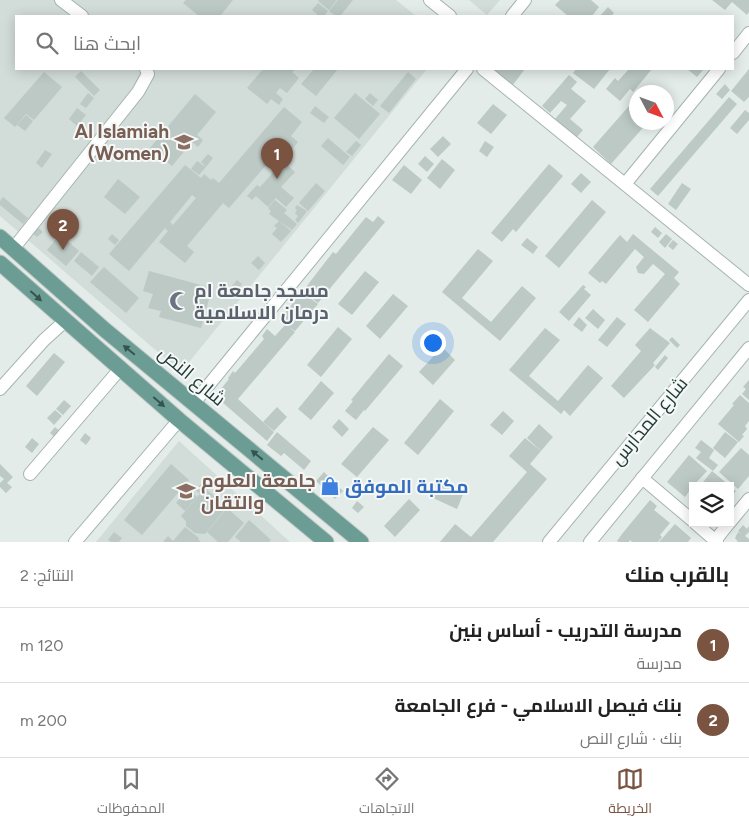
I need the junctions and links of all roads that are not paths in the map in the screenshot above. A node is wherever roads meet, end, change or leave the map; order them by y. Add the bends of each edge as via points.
1 (61, 0) edge
2 (430, 0) edge
3 (525, 0) edge
4 (81, 15) edge
5 (449, 15) edge
6 (513, 15) edge
7 (749, 33) edge
8 (734, 51) edge
9 (146, 70) edge
10 (467, 70) edge
11 (485, 70) edge
12 (719, 70) edge
13 (625, 184) junction
14 (0, 236) edge
15 (14, 249) junction
16 (0, 263) edge
17 (749, 285) edge
18 (749, 300) edge
19 (66, 322) junction
20 (749, 348) edge
21 (120, 369) junction
22 (0, 389) edge
23 (194, 403) junction
24 (179, 420) junction
25 (30, 474) dead end
26 (642, 478) junction
27 (749, 499) edge
28 (734, 517) edge
29 (689, 518) edge
30 (700, 527) edge
31 (726, 527) edge
32 (715, 541) edge
33 (75, 542) edge
34 (326, 542) edge
35 (362, 542) edge
36 (549, 542) edge
37 (590, 542) edge

1 - 4 street
2 - 5 street
3 - 6 street
7 - 8 street
9 - 15 street via 148,74 138,92
10 - 23 street
11 - 13 street
12 - 13 street
13 - 17 street
14 - 15 main road, شارع النص
23 -> 15 main road, شارع النص
16 -> 19 main road
18 - 36 street, شارع المدارس
19 - 21 main road
19 - 22 street via 44,340
20 - 26 street, شارع المدارس
21 -> 24 main road
21 - 25 street
35 -> 23 main road, شارع النص
24 - 33 street
24 - 34 main road
26 - 29 street
26 - 37 street, شارع المدارس
27 - 28 street
30 - 32 street
31 - 32 street

